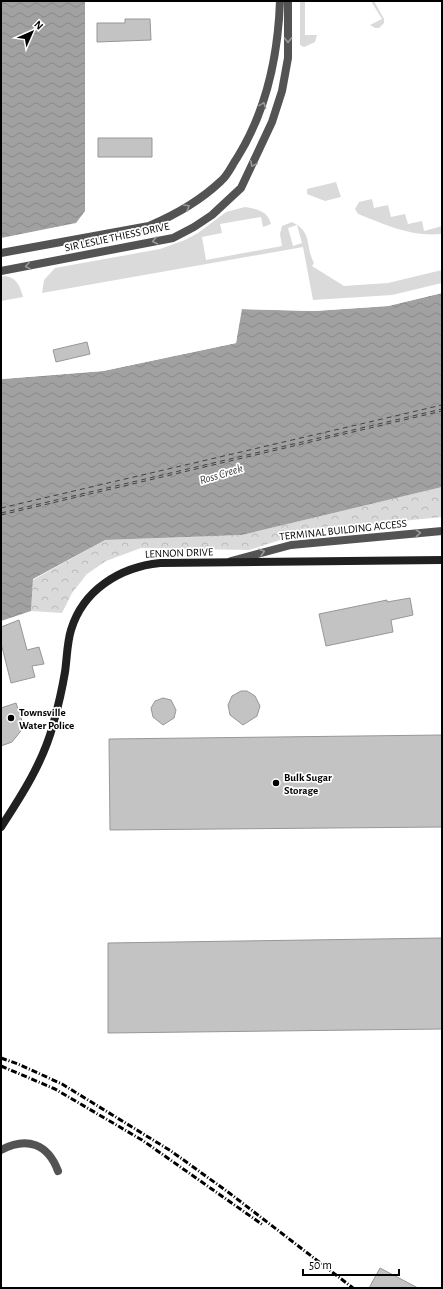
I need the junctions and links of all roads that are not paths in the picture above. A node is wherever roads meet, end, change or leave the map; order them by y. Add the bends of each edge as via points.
1 (280, 1) edge
2 (288, 1) edge
3 (1, 253) edge
4 (1, 271) edge
5 (442, 531) edge
6 (439, 561) edge
7 (224, 563) junction
8 (1, 827) edge
9 (1, 1150) edge
10 (58, 1171) dead end

3 -> 1 street, SIR LESLIE THIESS DRIVE via 149,226 196,202 222,180 251,136 265,101 274,64
2 -> 4 street, SIR LESLIE THIESS DRIVE via 288,58 282,91 272,122 241,188 212,215 173,238
7 -> 5 street, TERMINAL BUILDING ACCESS via 291,544
6 - 7 street, LENNON DRIVE
7 - 8 street, LENNON DRIVE via 160,563 138,566 117,574 91,595 79,611 71,629 59,704 46,747 26,788
9 - 10 street via 19,1144 37,1146 51,1155

